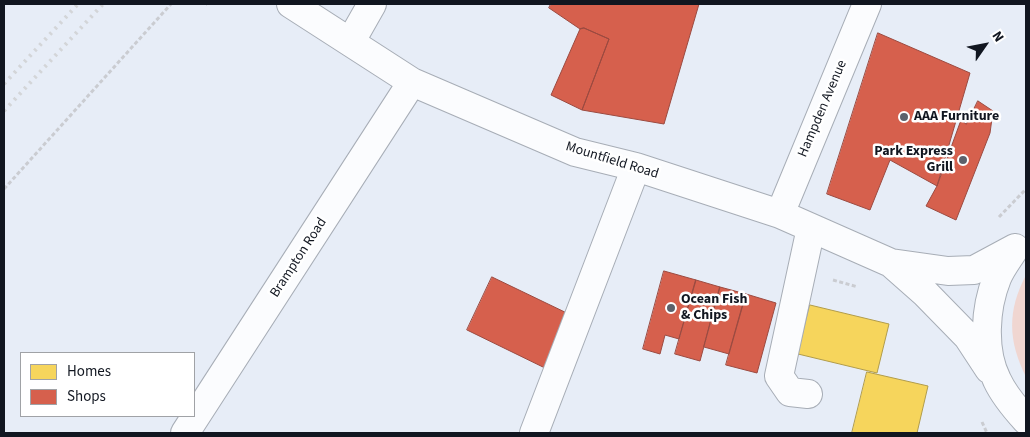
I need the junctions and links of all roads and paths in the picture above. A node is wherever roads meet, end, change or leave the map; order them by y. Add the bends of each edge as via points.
1 (171, 4) edge
2 (291, 4) edge
3 (372, 4) edge
4 (867, 4) edge
5 (351, 41) junction
6 (412, 82) junction
7 (636, 167) junction
8 (4, 189) edge
9 (780, 214) junction
10 (811, 228) junction
11 (1021, 242) edge
12 (892, 263) junction
13 (996, 378) junction
14 (808, 394) dead end
15 (1026, 420) edge
16 (185, 433) edge
17 (534, 433) edge

1 - 8 path
2 - 5 street, Mountfield Road
3 - 5 street
4 - 9 street, Hampden Avenue
5 - 6 street, Mountfield Road
6 - 7 street, Mountfield Road via 575,152
6 - 16 street, Brampton Road
7 - 9 street, Mountfield Road
7 - 17 street
9 - 10 street, Mountfield Road
10 - 12 street, Mountfield Road
10 - 14 street via 779,376 790,392
11 - 12 street, Mountfield Road via 974,270 948,271
11 - 13 street via 997,277 987,310 987,344
12 - 13 street, Mountfield Road via 968,337
13 - 15 street via 1010,402

